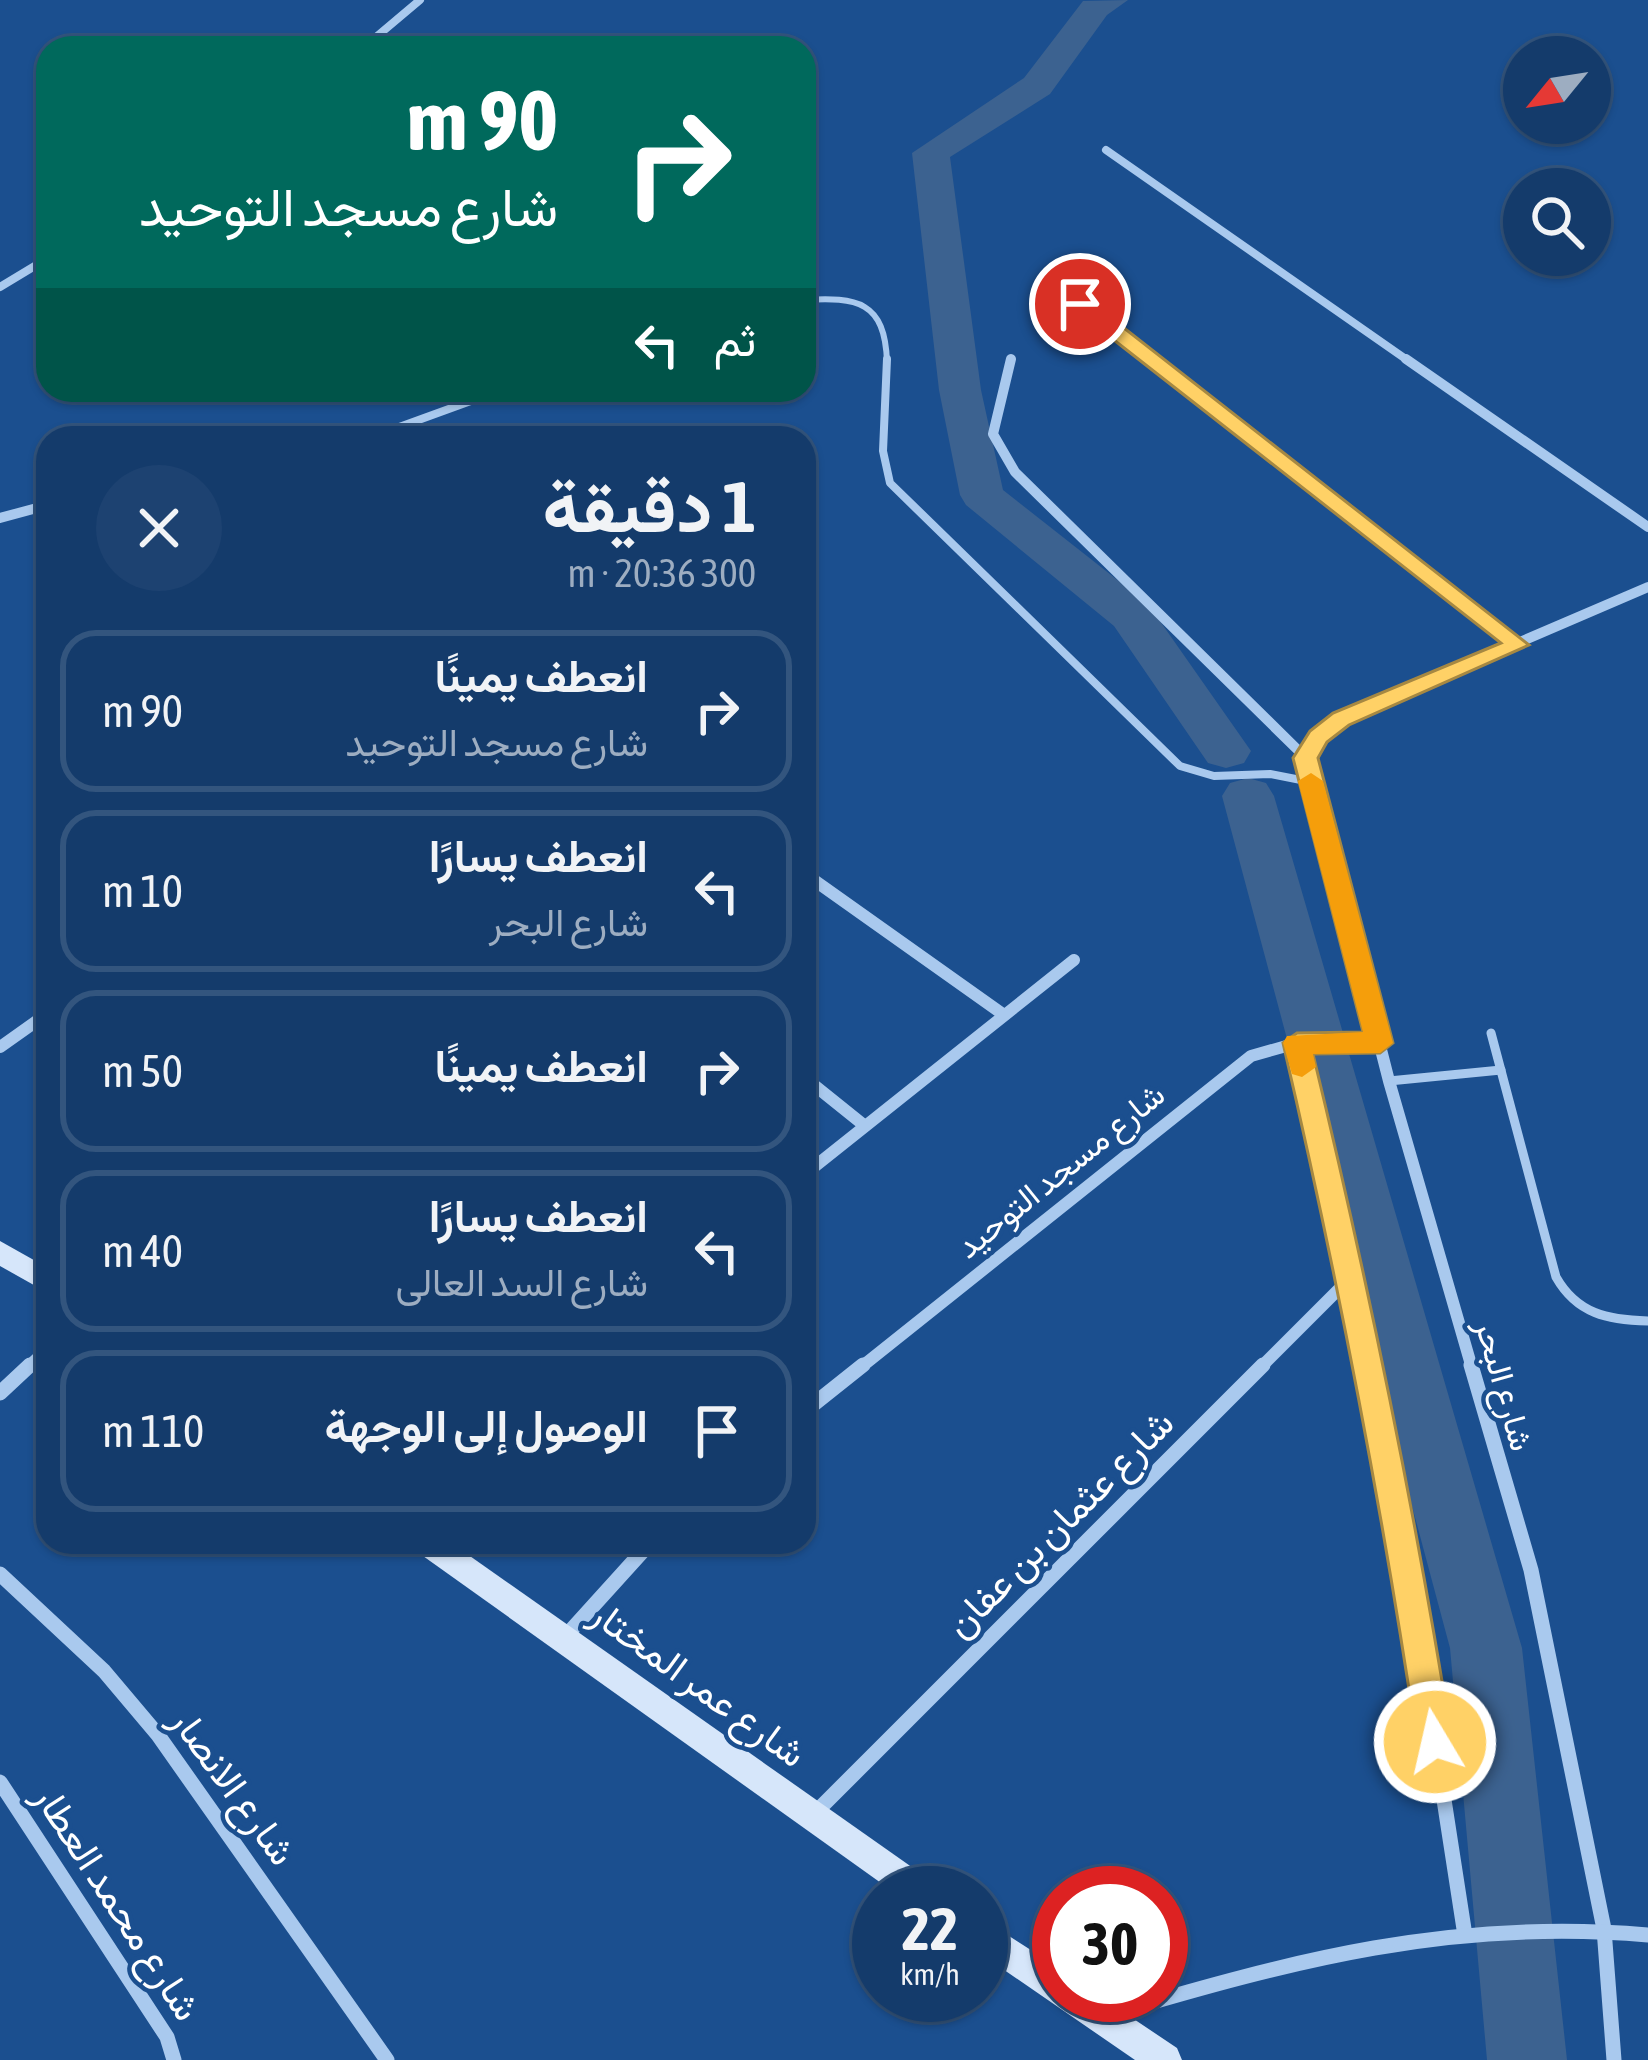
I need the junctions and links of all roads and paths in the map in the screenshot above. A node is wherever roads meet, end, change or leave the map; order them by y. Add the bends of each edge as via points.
1 (420, 0) edge
2 (377, 36) edge
3 (1106, 150) dead end
4 (36, 265) edge
5 (1044, 275) dead end
6 (0, 287) edge
7 (816, 299) edge
8 (1011, 359) dead end
9 (468, 402) edge
10 (402, 426) edge
11 (36, 508) edge
12 (0, 518) edge
13 (1648, 527) edge
14 (1648, 586) edge
15 (1518, 645) junction
16 (1306, 758) junction
17 (1311, 782) junction
18 (816, 882) edge
19 (1074, 960) dead end
20 (1004, 1015) junction
21 (36, 1022) edge
22 (1491, 1033) dead end
23 (1297, 1043) junction
24 (1380, 1043) junction
25 (0, 1047) edge
26 (1501, 1070) junction
27 (1389, 1081) junction
28 (816, 1087) edge
29 (865, 1126) junction
30 (816, 1165) edge
31 (0, 1252) edge
32 (36, 1274) edge
33 (1352, 1276) junction
34 (1648, 1321) edge
35 (36, 1359) edge
36 (0, 1393) edge
37 (816, 1402) edge
38 (444, 1554) edge
39 (640, 1554) edge
40 (0, 1574) edge
41 (565, 1637) junction
42 (2, 1789) edge
43 (812, 1816) junction
44 (883, 1866) edge
45 (1464, 1929) junction
46 (1604, 1929) junction
47 (1648, 1935) edge
48 (1188, 1992) edge
49 (1107, 2022) edge
50 (174, 2060) edge
51 (387, 2060) edge
52 (1165, 2060) edge
53 (1614, 2060) edge

1 - 2 street
3 - 13 street
4 - 6 street
5 - 15 street
7 - 17 lane via 870,309 880,324 890,483 1180,766 1222,780 1271,774
8 - 16 street via 992,434 1016,472
9 - 10 lane
11 - 12 street
14 - 15 street
15 - 16 street via 1341,719
16 - 17 street, شارع البحر
17 - 24 street, شارع البحر
18 - 20 street
19 - 20 street
20 - 29 street
21 - 25 street
22 - 26 lane
23 - 24 street, شارع مسجد التوحيد
23 - 33 street
23 - 37 street, شارع مسجد التوحيد via 1251,1056
24 - 27 street, شارع البحر
26 - 27 lane
26 - 34 lane via 1566,1298 1589,1315
27 - 46 street, شارع البحر via 1531,1570
28 - 29 street
29 - 30 street
31 - 32 street
33 - 43 street, شارع عثمان بن عفان
33 - 45 street via 1406,1554
35 - 36 street
38 - 41 street, شارع عمر المختار
39 - 41 street
40 - 51 street, شارع الانصار via 104,1671 158,1735
41 - 43 street, شارع عمر المختار
42 - 50 street, شارع محمد العطار via 167,2037
43 - 44 street, شارع عمر المختار
45 - 46 street
45 - 48 street via 1310,1956
46 - 47 street
46 - 53 street, شارع البحر
49 - 52 street

